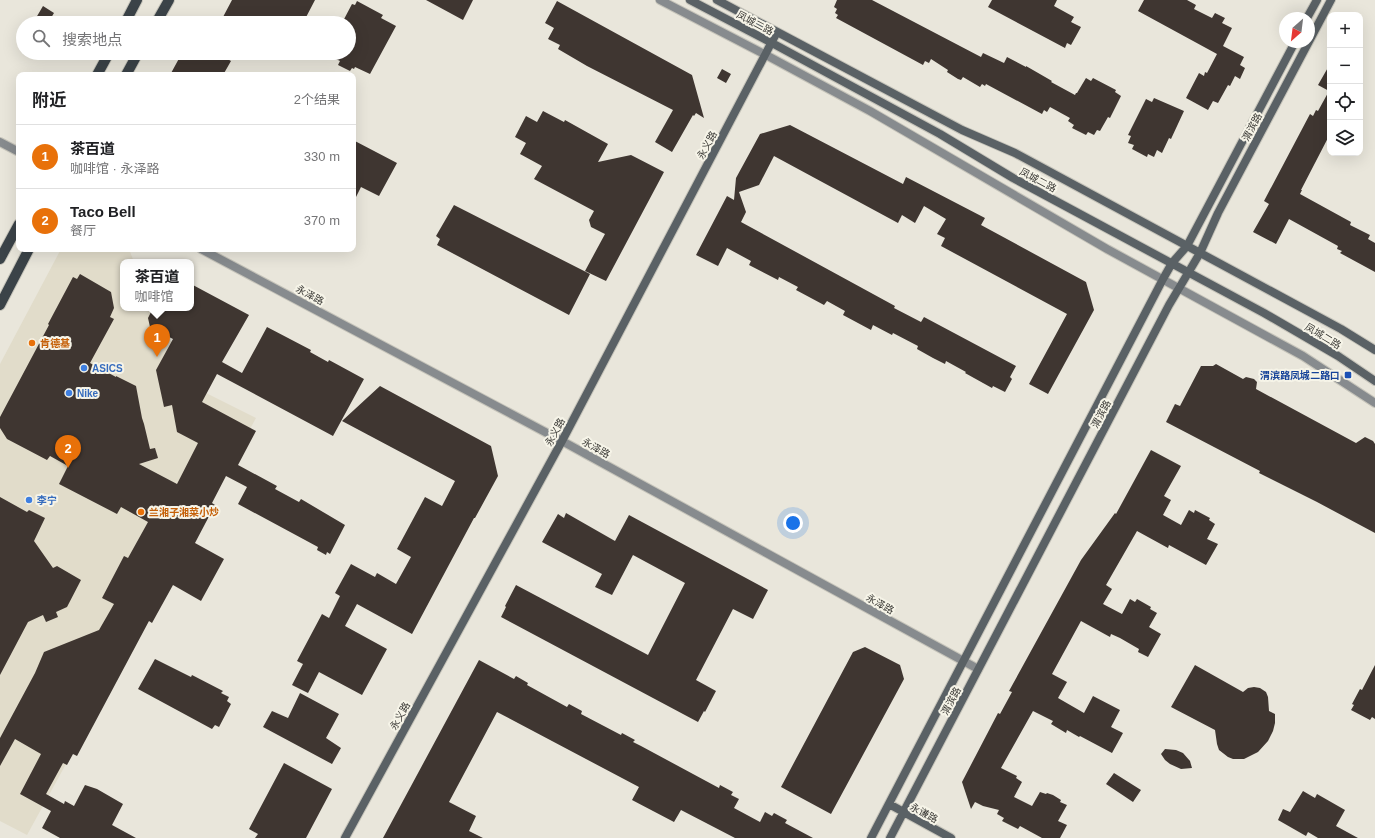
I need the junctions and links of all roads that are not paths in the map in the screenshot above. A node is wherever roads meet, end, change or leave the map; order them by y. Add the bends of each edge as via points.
1 (136, 0) edge
2 (169, 0) edge
3 (660, 0) edge
4 (690, 0) edge
5 (717, 0) edge
6 (1317, 0) edge
7 (1331, 0) edge
8 (1311, 12) edge
9 (128, 16) edge
10 (160, 16) edge
11 (778, 32) junction
12 (772, 43) junction
13 (1292, 48) edge
14 (766, 55) junction
15 (105, 60) edge
16 (134, 60) edge
17 (99, 72) edge
18 (128, 72) edge
19 (0, 142) edge
20 (16, 150) edge
21 (16, 230) edge
22 (1187, 246) junction
23 (27, 252) edge
24 (207, 252) edge
25 (1200, 252) junction
26 (0, 259) edge
27 (1172, 263) junction
28 (1188, 271) junction
29 (1163, 279) junction
30 (1180, 288) junction
31 (0, 305) edge
32 (1375, 350) edge
33 (1375, 381) edge
34 (1375, 403) edge
35 (562, 441) junction
36 (964, 661) junction
37 (978, 669) junction
38 (889, 804) junction
39 (903, 813) junction
40 (345, 838) edge
41 (872, 838) edge
42 (890, 838) edge
43 (951, 838) edge

1 - 9 main road
2 - 10 main road
3 - 14 street
4 - 12 street, 凤城二路
5 - 11 street, 凤城二路
6 - 8 street
7 - 25 street, 渭滨路 via 1218,213
11 - 12 street, 永义路
11 - 22 street, 凤城二路 via 962,130 1015,153
12 - 14 street, 永义路
12 - 27 street, 凤城二路 via 940,134 1013,178
13 - 22 street, 渭滨路
14 - 29 street via 870,111
14 - 35 street, 永义路
15 - 17 main road
16 - 18 main road
19 - 20 street
21 - 26 main road
22 - 25 street, 凤城二路
22 - 27 street, 渭滨路
23 - 31 main road
24 - 35 street, 永泽路
25 - 28 street, 渭滨路
25 - 32 street, 凤城二路
27 - 28 street, 凤城二路
27 - 29 street, 渭滨路
28 - 30 street, 渭滨路
28 - 33 street, 凤城二路 via 1308,338
29 - 30 street
29 - 36 street, 渭滨路
30 - 34 street via 1303,356
30 - 37 street, 渭滨路
35 - 36 street, 永泽路
35 - 40 street, 永义路
36 - 37 street, 永泽路
36 - 38 street, 渭滨路
37 - 39 street, 渭滨路
38 - 39 street, 永谦路
38 - 41 street, 渭滨路
39 - 42 street, 渭滨路
39 - 43 street, 永谦路

